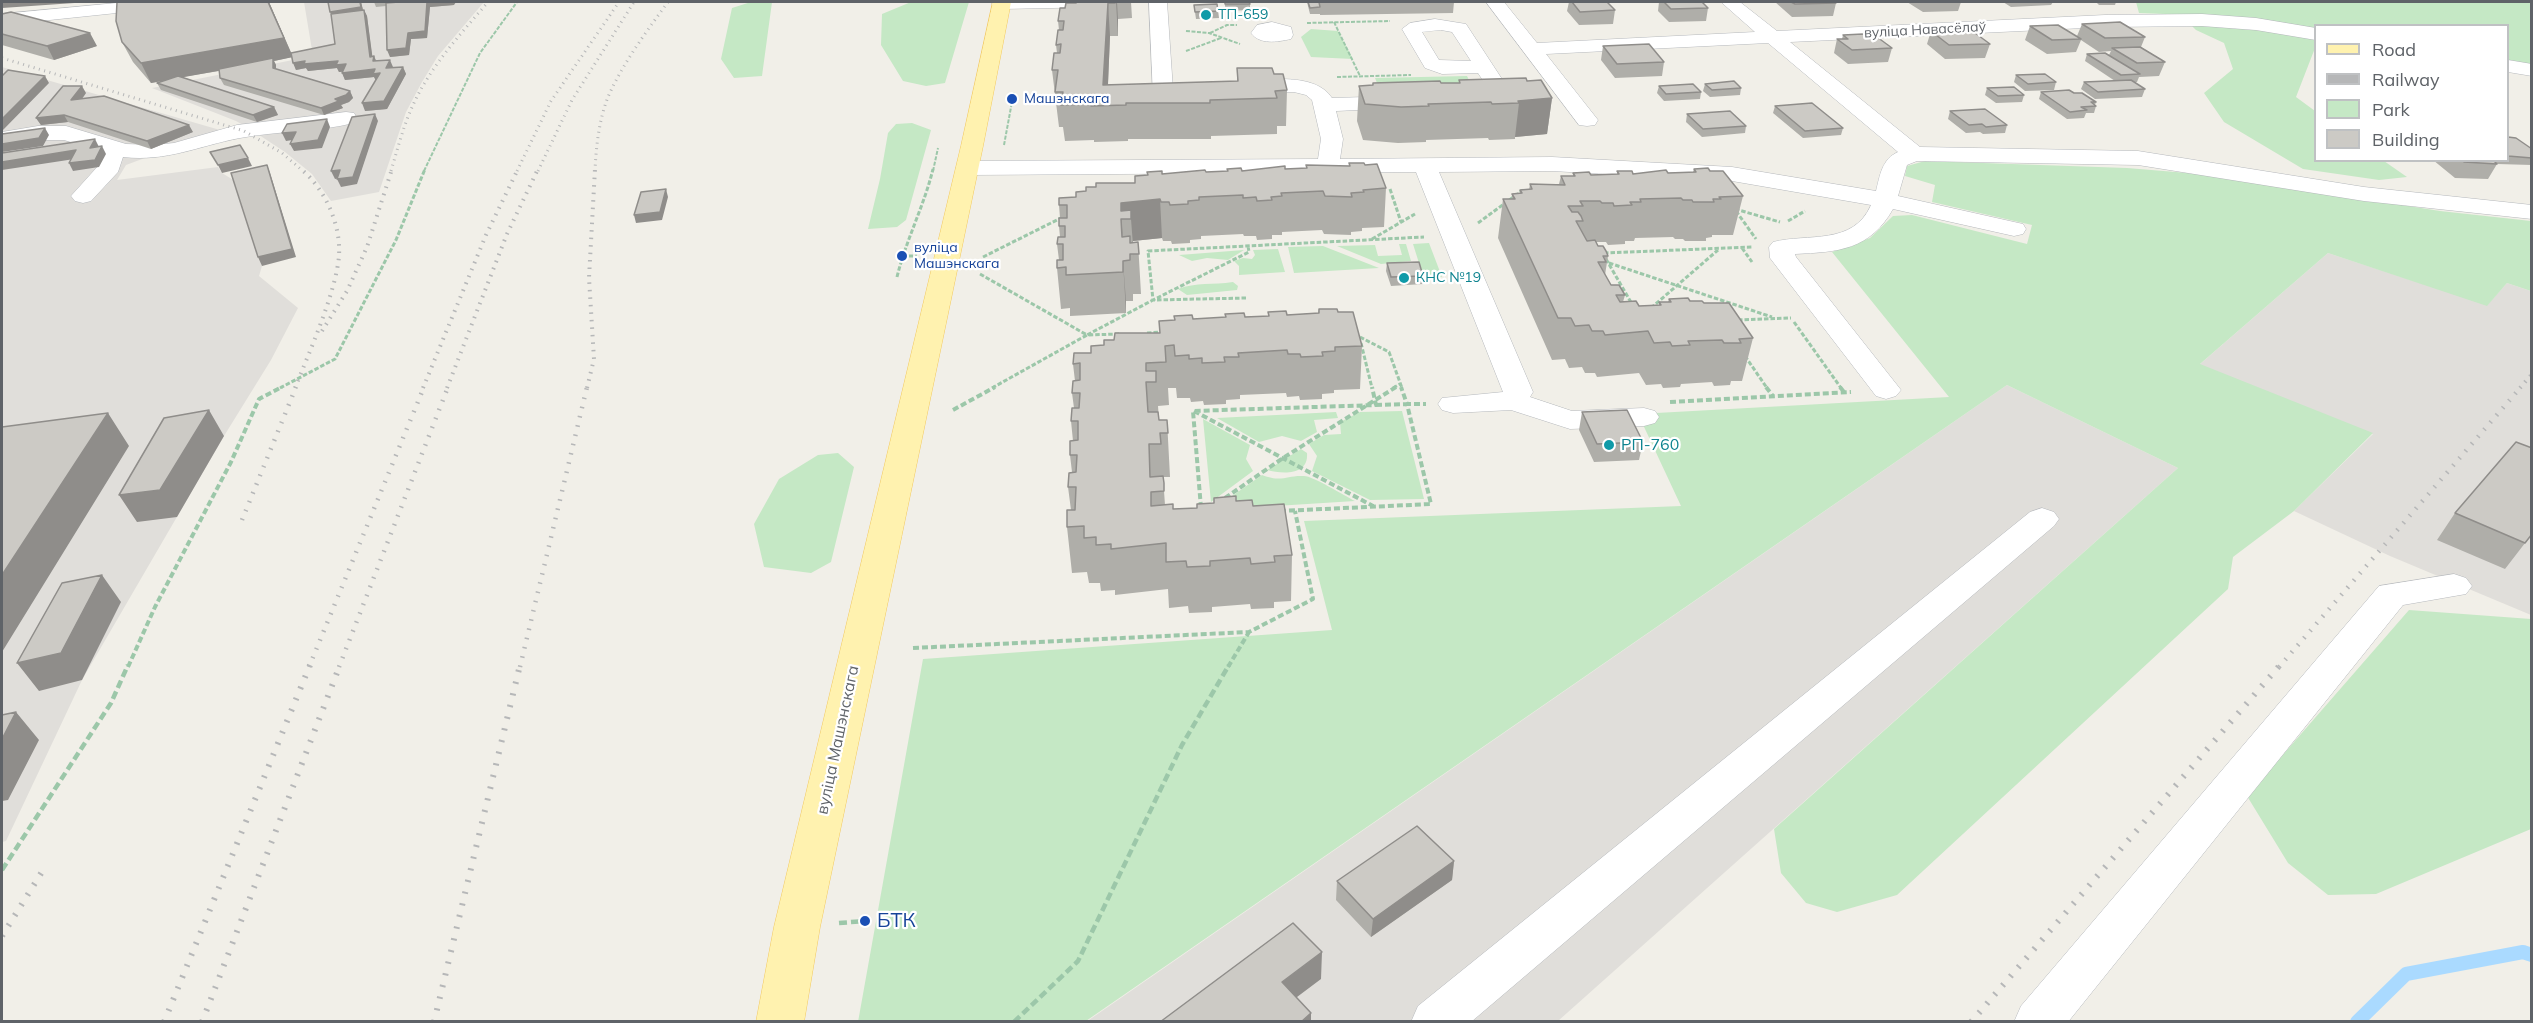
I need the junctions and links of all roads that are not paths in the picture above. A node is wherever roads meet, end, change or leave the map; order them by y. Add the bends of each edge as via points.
1 (174, 2) edge
2 (1102, 2) edge
3 (1158, 2) edge
4 (1495, 2) edge
5 (1730, 2) edge
6 (1002, 3) edge
7 (2, 20) edge
8 (2314, 34) edge
9 (1772, 37) junction
10 (1534, 49) junction
11 (2509, 66) edge
12 (1485, 67) junction
13 (2532, 70) edge
14 (1482, 99) edge
15 (1425, 101) edge
16 (1323, 105) junction
17 (346, 118) dead end
18 (1587, 120) dead end
19 (2, 138) edge
20 (113, 147) junction
21 (1914, 154) junction
22 (1425, 165) junction
23 (1328, 167) junction
24 (967, 168) junction
25 (83, 196) dead end
26 (1884, 200) junction
27 (2532, 212) edge
28 (2014, 229) dead end
29 (1886, 390) road end
30 (1513, 401) junction
31 (1453, 404) road end
32 (1651, 410) road end
33 (2042, 519) dead end
34 (2454, 586) dead end
35 (780, 1022) edge
36 (1436, 1022) edge
37 (2038, 1022) edge

1 - 7 street
2 - 6 street
3 - 16 street via 1163,96 1196,96 1227,88 1294,86 1313,91 1322,98
4 - 10 street
5 - 9 street
6 - 24 main road, вуліца Машэнскага
8 - 9 street, вуліца Навасёлаў via 2202,20
9 - 10 street, вуліца Навасёлаў
9 - 21 street
10 - 18 street
11 - 13 street
12 - 12 street via 1442,68 1432,64 1411,29 1451,25 1459,28
12 - 14 street via 1505,99
15 - 16 street
16 - 23 street via 1332,139
17 - 20 street via 230,133 165,151 133,152
19 - 20 street via 66,133
20 - 25 street via 110,167
21 - 26 street via 1897,161
21 - 27 street via 2139,158 2364,194
22 - 23 street
22 - 26 street via 1552,164 1732,174
22 - 30 street via 1518,392
23 - 24 street
24 - 35 main road, вуліца Машэнскага via 800,915
26 - 28 street
26 - 29 street via 1880,212 1862,234 1845,242 1782,247 1784,258
30 - 31 street
30 - 32 street via 1570,420
33 - 36 street
34 - 37 street via 2392,594

